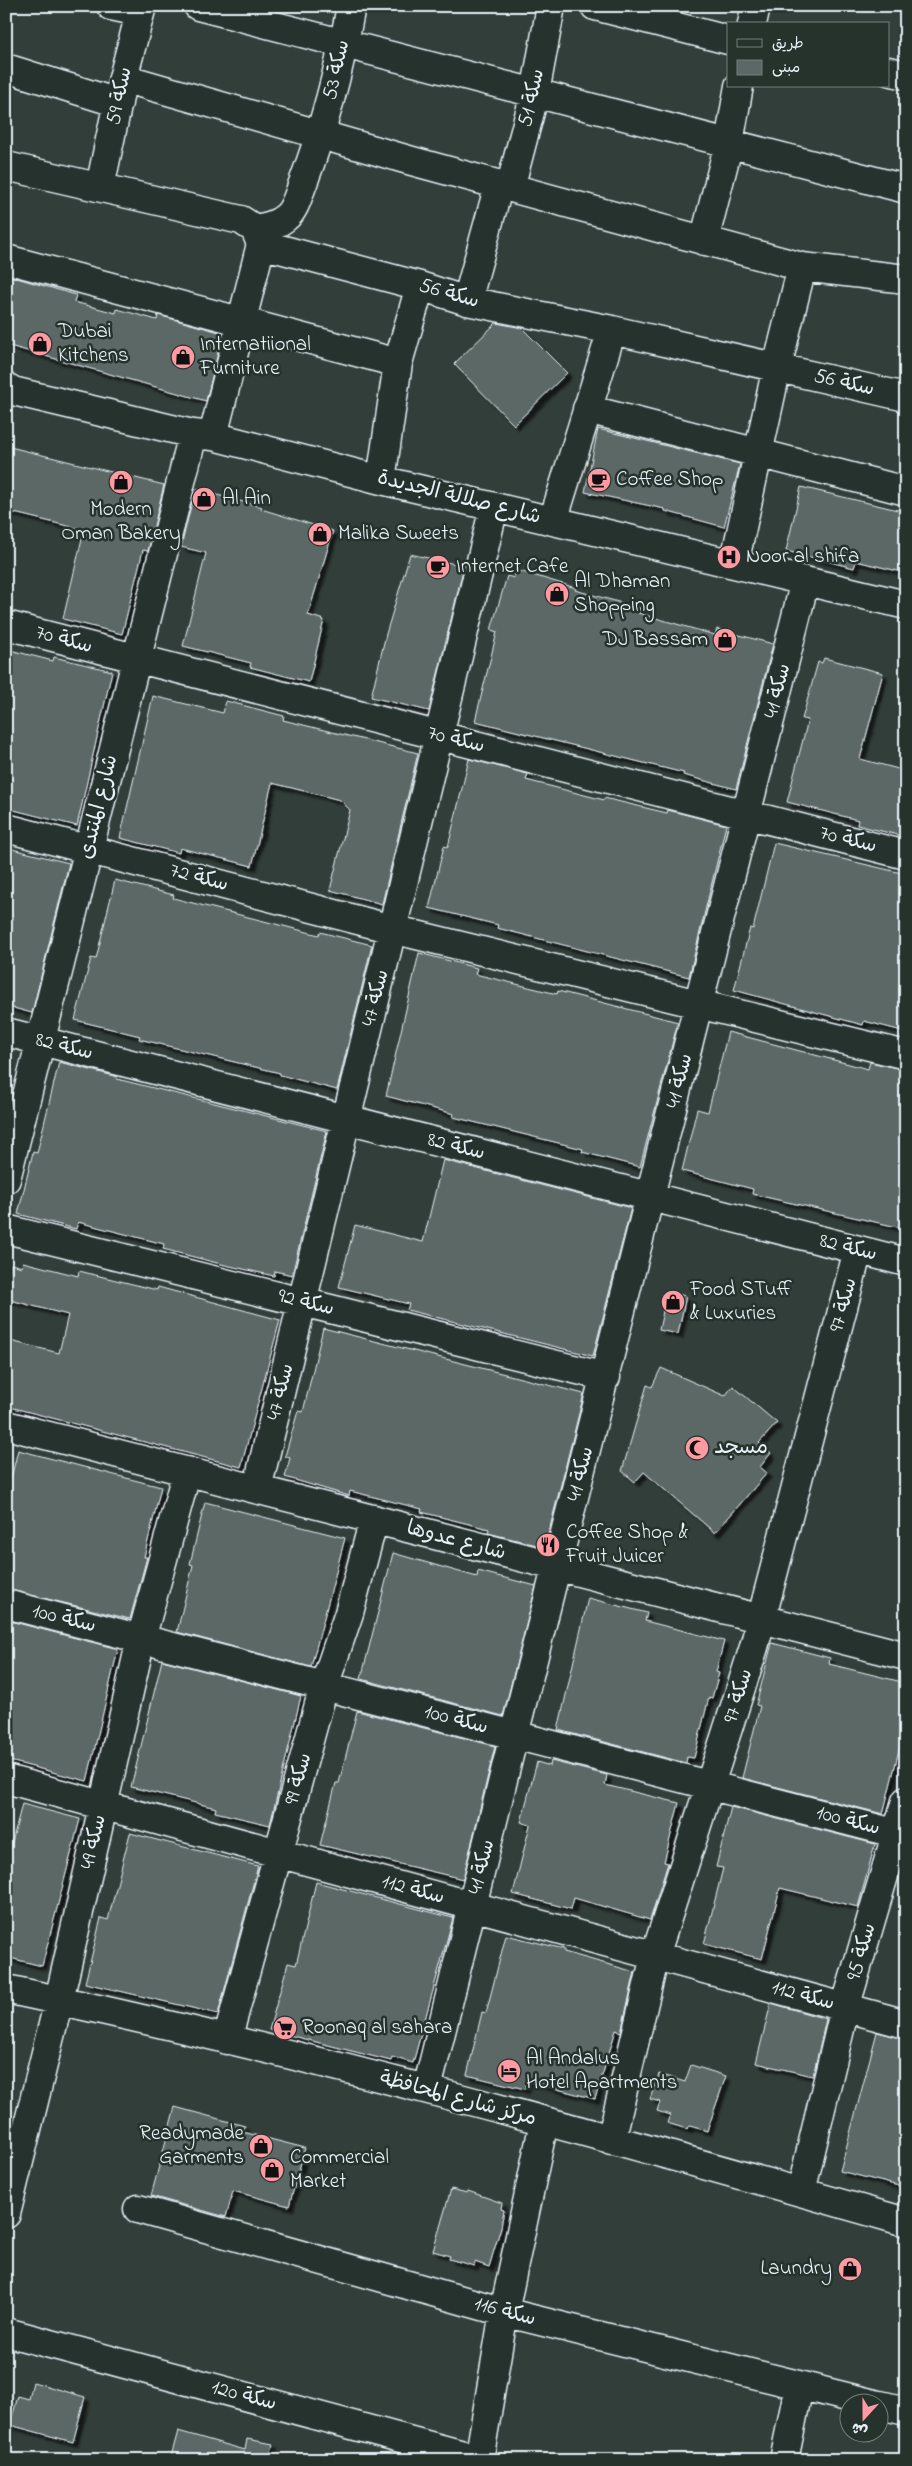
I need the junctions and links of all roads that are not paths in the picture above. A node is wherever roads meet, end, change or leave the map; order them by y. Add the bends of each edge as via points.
1 (111, 6) edge
2 (198, 6) edge
3 (350, 6) edge
4 (551, 6) edge
5 (595, 6) edge
6 (756, 6) edge
7 (141, 9) edge
8 (752, 22) edge
9 (727, 40) edge
10 (344, 44) junction
11 (6, 68) edge
12 (890, 72) edge
13 (906, 74) edge
14 (739, 88) edge
15 (120, 90) junction
16 (534, 93) junction
17 (322, 134) junction
18 (729, 143) junction
19 (6, 166) edge
20 (504, 186) junction
21 (100, 187) junction
22 (906, 189) edge
23 (258, 237) junction
24 (704, 241) junction
25 (6, 259) edge
26 (802, 267) junction
27 (906, 279) edge
28 (420, 286) junction
29 (468, 301) junction
30 (243, 321) junction
31 (612, 330) junction
32 (398, 363) junction
33 (777, 368) junction
34 (8, 391) edge
35 (906, 397) edge
36 (587, 409) junction
37 (203, 435) junction
38 (758, 453) junction
39 (381, 480) junction
40 (906, 491) edge
41 (494, 507) junction
42 (553, 521) junction
43 (734, 564) junction
44 (805, 581) junction
45 (906, 605) edge
46 (6, 625) edge
47 (136, 659) junction
48 (439, 736) junction
49 (747, 814) junction
50 (6, 828) edge
51 (89, 849) junction
52 (906, 855) edge
53 (392, 929) junction
54 (699, 1004) junction
55 (6, 1032) edge
56 (41, 1041) junction
57 (906, 1056) edge
58 (346, 1119) junction
59 (6, 1179) edge
60 (651, 1197) junction
61 (6, 1229) edge
62 (858, 1250) junction
63 (906, 1262) edge
64 (302, 1302) junction
65 (606, 1377) junction
66 (6, 1425) edge
67 (187, 1471) junction
68 (257, 1489) junction
69 (374, 1519) junction
70 (558, 1567) junction
71 (6, 1604) edge
72 (760, 1619) junction
73 (141, 1639) junction
74 (906, 1656) edge
75 (324, 1686) junction
76 (514, 1735) junction
77 (6, 1779) edge
78 (711, 1785) junction
79 (906, 1801) edge
80 (102, 1805) junction
81 (901, 1835) edge
82 (278, 1853) junction
83 (472, 1906) junction
84 (656, 1956) junction
85 (6, 1989) edge
86 (59, 2000) junction
87 (845, 2008) junction
88 (906, 2024) edge
89 (227, 2040) junction
90 (427, 2089) junction
91 (544, 2122) junction
92 (611, 2140) junction
93 (801, 2192) junction
94 (138, 2209) dead end
95 (6, 2214) edge
96 (906, 2222) edge
97 (504, 2312) junction
98 (6, 2332) edge
99 (799, 2386) junction
100 (840, 2396) edge
101 (890, 2406) edge
102 (906, 2410) edge
103 (480, 2459) edge
104 (784, 2460) edge

1 - 7 street
2 - 10 street
3 - 10 street, سكة 53
4 - 16 street, سكة 51
5 - 9 street
6 - 8 street
7 - 15 street, سكة 59
10 - 16 street
10 - 17 street, سكة 53
11 - 15 street
12 - 13 street
14 - 18 street
15 - 17 street
15 - 21 street, سكة 59
16 - 18 street
16 - 20 street, سكة 51
17 - 20 street
17 - 23 street, سكة 53 via 288,216
18 - 22 street
18 - 24 street
19 - 21 street, سكة 56
20 - 24 street
20 - 29 street, سكة 51
21 - 23 street, سكة 56 via 241,220
23 - 28 street, سكة 56
23 - 30 street, شارع المنتدى
24 - 26 street
25 - 30 street
26 - 27 street
26 - 33 street
28 - 29 street, سكة 56
28 - 32 street
29 - 31 street, سكة 56
30 - 32 street
30 - 37 street, شارع المنتدى
31 - 33 street, سكة 56
31 - 36 street
32 - 39 street
33 - 35 street, سكة 56
33 - 38 street
34 - 37 street, شارع صلالة الجديدة
36 - 38 street
36 - 42 street
37 - 39 street, شارع صلالة الجديدة
37 - 47 street, شارع المنتدى
38 - 40 street
38 - 43 street
39 - 41 street, شارع صلالة الجديدة
41 - 42 street, شارع صلالة الجديدة
41 - 48 street, سكة 47
42 - 43 street, شارع صلالة الجديدة
43 - 44 street, شارع صلالة الجديدة
44 - 45 street, شارع صلالة الجديدة
44 - 49 street, سكة 41
46 - 47 street, سكة 70
47 - 48 street, سكة 70
47 - 51 street, شارع المنتدى
48 - 49 street, سكة 70
48 - 53 street, سكة 47
49 - 52 street, سكة 70
49 - 54 street, سكة 41
50 - 51 street, سكة 72
51 - 53 street, سكة 72
51 - 56 street, شارع المنتدى
53 - 54 street
53 - 58 street, سكة 47
54 - 57 street
54 - 60 street, سكة 41
55 - 56 street, سكة 82
56 - 58 street, سكة 82
56 - 59 street, شارع المنتدى
58 - 60 street, سكة 82
58 - 64 street, سكة 47
60 - 62 street, سكة 82
60 - 65 street, سكة 41
61 - 64 street, سكة 92
62 - 63 street, سكة 82
62 - 72 street, سكة 97
64 - 65 street, سكة 92
64 - 68 street, سكة 47
65 - 70 street, سكة 41
66 - 67 street, شارع عدوها
67 - 68 street, شارع عدوها
67 - 73 street, سكة 49
68 - 69 street, شارع عدوها
69 - 70 street, شارع عدوها
69 - 75 street, سكة 99 via 349,1613
70 - 72 street, شارع عدوها
70 - 76 street, سكة 41
71 - 73 street, سكة 100
72 - 74 street, شارع عدوها
72 - 78 street, سكة 97
73 - 75 street, سكة 100
73 - 80 street, سكة 49
75 - 76 street, سكة 100
75 - 82 street, سكة 99
76 - 78 street, سكة 100
76 - 83 street, سكة 41
77 - 80 street, سكة 112
78 - 81 street, سكة 100
78 - 84 street, سكة 97
79 - 81 street, سكة 95
80 - 82 street, سكة 112
80 - 86 street, سكة 49
81 - 87 street, سكة 95
82 - 83 street, سكة 112
82 - 89 street, سكة 99
83 - 84 street, سكة 112
83 - 90 street, سكة 41
84 - 87 street, سكة 112
84 - 92 street, سكة 97
85 - 86 street, مركز شارع المحافظة
86 - 89 street, مركز شارع المحافظة
86 - 95 street, سكة 49
87 - 88 street, سكة 112
87 - 93 street, سكة 95
89 - 90 street, مركز شارع المحافظة
90 - 91 street, مركز شارع المحافظة
91 - 92 street, مركز شارع المحافظة
91 - 97 street
92 - 93 street, مركز شارع المحافظة
93 - 96 street, مركز شارع المحافظة
94 - 97 street, سكة 116
97 - 99 street, سكة 116
97 - 103 street
98 - 103 street, سكة 120
99 - 100 street, سكة 116
99 - 104 street
101 - 102 street

